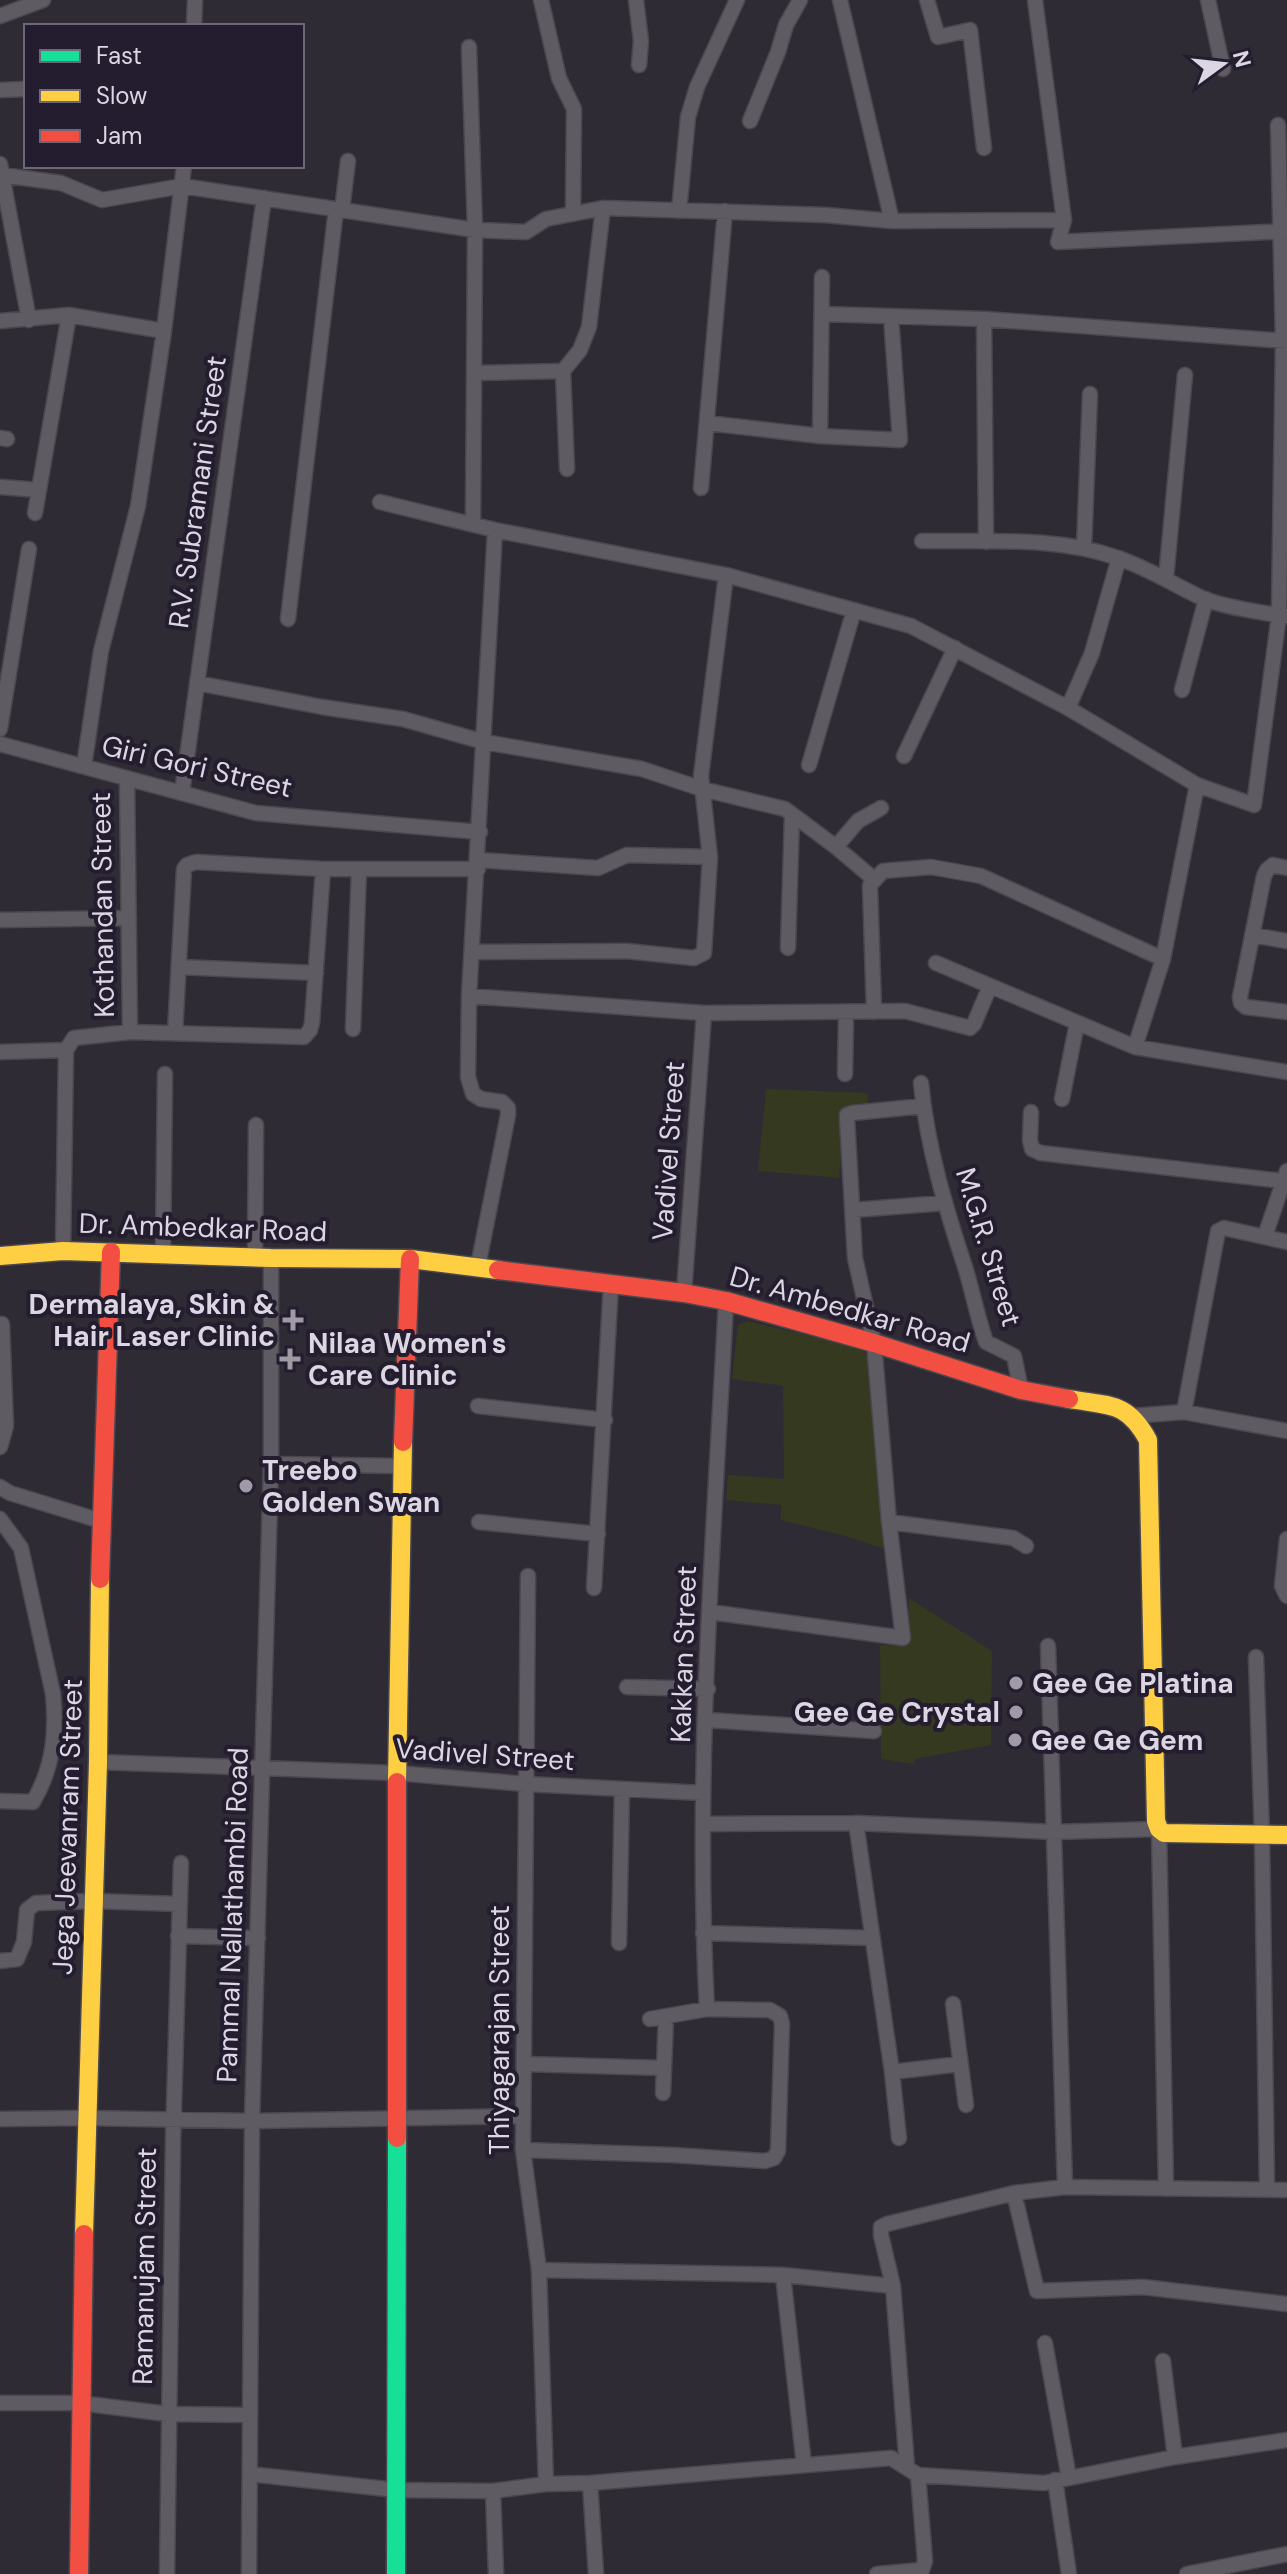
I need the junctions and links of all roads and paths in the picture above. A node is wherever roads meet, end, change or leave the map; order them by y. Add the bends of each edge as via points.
1 (43, 0) edge
2 (195, 0) edge
3 (541, 0) edge
4 (636, 0) edge
5 (737, 0) edge
6 (800, 0) edge
7 (840, 0) edge
8 (927, 0) edge
9 (1035, 0) edge
10 (1208, 0) edge
11 (0, 16) edge
12 (194, 24) edge
13 (469, 47) dead end
14 (639, 65) dead end
15 (1223, 69) dead end
16 (24, 89) edge
17 (0, 90) edge
18 (750, 121) dead end
19 (1278, 125) dead end
20 (984, 148) dead end
21 (348, 161) dead end
22 (184, 168) edge
23 (1, 170) edge
24 (182, 186) junction
25 (264, 198) junction
26 (603, 208) junction
27 (339, 209) junction
28 (679, 211) junction
29 (725, 211) junction
30 (573, 214) junction
31 (1064, 220) junction
32 (892, 221) junction
33 (475, 230) junction
34 (1284, 231) edge
35 (822, 277) dead end
36 (822, 314) junction
37 (69, 315) junction
38 (891, 317) junction
39 (984, 319) junction
40 (29, 320) junction
41 (0, 321) edge
42 (164, 331) junction
43 (1285, 341) edge
44 (563, 371) junction
45 (475, 373) junction
46 (1185, 375) dead end
47 (1090, 394) dead end
48 (707, 423) junction
49 (820, 436) junction
50 (567, 469) dead end
51 (0, 487) edge
52 (701, 488) dead end
53 (39, 490) junction
54 (380, 502) dead end
55 (35, 513) dead end
56 (473, 524) junction
57 (495, 530) junction
58 (922, 541) dead end
59 (986, 542) junction
60 (1084, 548) junction
61 (29, 549) dead end
62 (1119, 558) junction
63 (726, 575) junction
64 (1166, 578) junction
65 (1206, 599) junction
66 (854, 610) junction
67 (1283, 615) edge
68 (288, 619) dead end
69 (955, 648) junction
70 (197, 683) junction
71 (1182, 690) dead end
72 (1068, 708) junction
73 (0, 729) edge
74 (484, 742) junction
75 (0, 744) edge
76 (904, 756) dead end
77 (809, 765) dead end
78 (84, 766) junction
79 (127, 778) junction
80 (1197, 785) junction
81 (702, 789) junction
82 (182, 793) junction
83 (881, 808) dead end
84 (792, 816) junction
85 (480, 832) junction
86 (836, 847) junction
87 (710, 857) junction
88 (478, 864) junction
89 (1287, 868) edge
90 (323, 869) junction
91 (359, 869) junction
92 (875, 880) junction
93 (129, 918) junction
94 (0, 920) edge
95 (1252, 935) junction
96 (1287, 941) edge
97 (788, 948) dead end
98 (472, 952) junction
99 (1163, 959) junction
100 (936, 963) dead end
101 (179, 967) junction
102 (316, 973) junction
103 (990, 986) junction
104 (469, 996) junction
105 (874, 1012) junction
106 (1287, 1012) edge
107 (704, 1013) junction
108 (846, 1014) junction
109 (1077, 1023) junction
110 (353, 1029) dead end
111 (130, 1032) junction
112 (175, 1033) junction
113 (1135, 1047) junction
114 (66, 1050) junction
115 (0, 1052) edge
116 (1287, 1072) edge
117 (165, 1074) dead end
118 (845, 1074) dead end
119 (921, 1083) dead end
120 (1062, 1099) dead end
121 (924, 1106) junction
122 (1031, 1112) dead end
123 (256, 1125) dead end
124 (1285, 1176) edge
125 (944, 1203) junction
126 (853, 1210) junction
127 (1265, 1236) junction
128 (1287, 1242) edge
129 (63, 1251) junction
130 (111, 1252) junction
131 (163, 1254) junction
132 (0, 1256) edge
133 (263, 1258) junction
134 (410, 1259) junction
135 (478, 1266) junction
136 (611, 1283) junction
137 (684, 1293) junction
138 (726, 1301) junction
139 (2, 1324) edge
140 (874, 1343) junction
141 (1021, 1390) junction
142 (478, 1406) dead end
143 (1184, 1412) junction
144 (1132, 1416) junction
145 (605, 1420) junction
146 (1287, 1431) edge
147 (0, 1447) edge
148 (271, 1464) junction
149 (402, 1466) junction
150 (0, 1487) edge
151 (0, 1519) edge
152 (101, 1521) junction
153 (479, 1522) dead end
154 (889, 1522) junction
155 (598, 1534) junction
156 (1287, 1539) edge
157 (1026, 1546) dead end
158 (528, 1576) dead end
159 (594, 1588) dead end
160 (1287, 1596) edge
161 (710, 1612) junction
162 (1048, 1646) dead end
163 (1256, 1657) dead end
164 (627, 1687) dead end
165 (708, 1689) junction
166 (707, 1720) junction
167 (874, 1731) dead end
168 (98, 1762) junction
169 (263, 1768) junction
170 (397, 1773) junction
171 (526, 1784) junction
172 (622, 1789) junction
173 (703, 1793) junction
174 (0, 1801) edge
175 (856, 1823) junction
176 (704, 1824) junction
177 (1159, 1829) junction
178 (1054, 1832) junction
179 (1287, 1835) edge
180 (1262, 1836) junction
181 (181, 1863) dead end
182 (93, 1901) junction
183 (179, 1904) junction
184 (703, 1933) junction
185 (178, 1936) junction
186 (258, 1938) junction
187 (872, 1938) junction
188 (619, 1943) dead end
189 (0, 1961) edge
190 (953, 2004) dead end
191 (707, 2009) junction
192 (666, 2017) junction
193 (650, 2019) dead end
194 (524, 2064) junction
195 (960, 2064) junction
196 (664, 2068) junction
197 (892, 2072) junction
198 (663, 2093) dead end
199 (966, 2105) dead end
200 (523, 2116) junction
201 (86, 2118) junction
202 (397, 2118) junction
203 (0, 2119) edge
204 (174, 2120) junction
205 (252, 2121) junction
206 (899, 2138) dead end
207 (523, 2150) junction
208 (1065, 2187) junction
209 (1166, 2189) junction
210 (1267, 2189) junction
211 (1287, 2190) edge
212 (1014, 2193) junction
213 (539, 2270) junction
214 (783, 2275) junction
215 (893, 2286) junction
216 (1287, 2304) edge
217 (1045, 2343) dead end
218 (1163, 2361) dead end
219 (0, 2403) edge
220 (80, 2403) junction
221 (168, 2414) junction
222 (250, 2415) junction
223 (1287, 2440) edge
224 (1175, 2457) junction
225 (804, 2465) junction
226 (912, 2471) junction
227 (250, 2474) junction
228 (1062, 2479) junction
229 (590, 2483) junction
230 (546, 2484) junction
231 (396, 2490) junction
232 (493, 2491) junction
233 (1287, 2554) edge
234 (909, 2573) edge
235 (79, 2574) edge
236 (167, 2574) edge
237 (249, 2574) edge
238 (396, 2574) edge
239 (496, 2574) edge
240 (596, 2574) edge
241 (877, 2574) edge
242 (1069, 2574) edge
243 (1187, 2574) edge

1 - 11 street
2 - 12 street
3 - 30 street via 559,78 574,109
4 - 14 street
5 - 28 street via 688,117
6 - 18 street
7 - 32 street
8 - 20 street via 938,37 970,30
9 - 31 street
10 - 15 street
13 - 33 street
16 - 17 street
19 - 34 street
21 - 27 street
22 - 24 street
23 - 24 street via 61,183 102,200
23 - 40 street
24 - 25 street
24 - 42 street
25 - 27 street
25 - 70 street, R.V. Subramani Street
26 - 28 street
26 - 30 street
26 - 44 street via 589,327
27 - 33 street
27 - 68 street
28 - 29 street
29 - 32 street
29 - 48 street
30 - 33 street via 546,219 526,232
31 - 32 street
31 - 34 street via 1058,242
33 - 45 street
34 - 43 street
35 - 36 street
36 - 38 street
36 - 49 street
37 - 40 street
37 - 42 street
37 - 53 street
38 - 39 street
38 - 49 street via 900,440
39 - 43 street
39 - 59 street
40 - 41 street
42 - 78 street via 138,506 101,651
43 - 67 street
44 - 45 street
44 - 50 street
45 - 56 street
46 - 64 street
47 - 60 street
48 - 49 street
48 - 52 street
51 - 53 street
53 - 55 street
54 - 56 street
56 - 57 street
57 - 63 street
57 - 74 street
58 - 59 street
59 - 60 street via 1055,542
60 - 62 street
61 - 73 street
62 - 64 street
62 - 72 street via 1092,653
63 - 66 street
63 - 81 street
64 - 65 street
65 - 67 street
65 - 71 street
66 - 69 street via 911,626
66 - 77 street
67 - 80 street via 1254,805
69 - 72 street
69 - 76 street
70 - 74 street via 403,719
70 - 82 street, R.V. Subramani Street
72 - 80 street
74 - 81 street via 642,769
74 - 85 street
75 - 78 street, Giri Gori Street
78 - 79 street, Giri Gori Street
79 - 82 street, Giri Gori Street
79 - 93 street, Kothandan Street
80 - 99 street
81 - 84 street via 785,809
81 - 87 street
82 - 85 street, Giri Gori Street via 256,813
83 - 86 street via 858,821
84 - 86 street
84 - 97 street
85 - 88 street
86 - 92 street
87 - 88 street via 627,855 598,868
87 - 98 street via 700,957 626,951
88 - 91 street
88 - 98 street
89 - 95 street via 1273,865 1267,870
90 - 91 street
90 - 101 street via 187,865
90 - 102 street
91 - 110 street
92 - 99 street via 883,871 931,867 981,876
92 - 105 street via 870,885
93 - 94 street
93 - 111 street, Kothandan Street
95 - 96 street
95 - 106 street via 1241,1003
98 - 104 street
99 - 113 street
100 - 103 street
101 - 102 street
101 - 112 street
102 - 112 street via 312,1023 304,1037
103 - 105 street via 970,1028 905,1011
103 - 109 street
104 - 107 street
104 - 135 street via 468,1077 473,1094 508,1108
105 - 108 street
107 - 108 street
107 - 137 street, Vadivel Street
108 - 118 street
109 - 113 street
109 - 120 street
111 - 112 street
111 - 114 street via 74,1038
113 - 116 street
114 - 115 street
114 - 129 street
117 - 131 street
119 - 121 street, M.G.R. Street
121 - 125 street, M.G.R. Street
121 - 126 street via 847,1115
122 - 124 street via 1032,1149 1041,1153
123 - 133 street, Pammal Nallathambi Road
124 - 127 street
125 - 126 street
125 - 141 street, M.G.R. Street via 986,1342 1014,1356
126 - 140 street via 855,1258
127 - 128 street
127 - 143 street via 1218,1231
129 - 130 street, Dr. Ambedkar Road
129 - 132 street, Dr. Ambedkar Road
130 - 131 street, Dr. Ambedkar Road
130 - 152 street, Jega Jeevanram Street
131 - 133 street, Dr. Ambedkar Road
133 - 134 street, Dr. Ambedkar Road
133 - 148 street, Pammal Nallathambi Road
134 - 135 street, Dr. Ambedkar Road
134 - 149 street
135 - 136 street, Dr. Ambedkar Road
136 - 137 street, Dr. Ambedkar Road
136 - 145 street
137 - 138 street, Dr. Ambedkar Road
138 - 140 street, Dr. Ambedkar Road
138 - 161 street, Kakkan Street
139 - 147 street via 6,1426
140 - 141 street, Dr. Ambedkar Road
140 - 154 street
141 - 144 street, Dr. Ambedkar Road via 1113,1407
142 - 145 street
143 - 144 street
143 - 146 street
144 - 177 street via 1144,1430 1150,1454
145 - 155 street
148 - 149 street
148 - 169 street, Pammal Nallathambi Road
149 - 170 street
150 - 152 street
151 - 174 street via 21,1548 55,1715 53,1751 33,1802
152 - 168 street, Jega Jeevanram Street
153 - 155 street
154 - 157 street via 1013,1538
154 - 161 street via 903,1638
155 - 159 street
156 - 160 street via 1282,1586
158 - 171 street, Thiyagarajan Street
161 - 165 street, Kakkan Street
162 - 178 street
163 - 180 street
164 - 165 street
165 - 166 street, Kakkan Street
166 - 167 street
166 - 173 street, Kakkan Street
168 - 169 street, Vadivel Street
168 - 182 street, Jega Jeevanram Street
169 - 170 street, Vadivel Street
169 - 186 street, Pammal Nallathambi Road
170 - 171 street, Vadivel Street
170 - 202 street
171 - 172 street, Vadivel Street
171 - 194 street, Thiyagarajan Street
172 - 173 street, Vadivel Street
172 - 188 street
173 - 176 street, Kakkan Street
175 - 176 street
175 - 178 street
175 - 187 street
176 - 184 street, Kakkan Street
177 - 178 street
177 - 180 street
177 - 209 street
178 - 208 street
179 - 180 street
180 - 210 street
181 - 183 street, Ramanujam Street
182 - 183 street
182 - 189 street via 30,1906 21,1953 17,1959
182 - 201 street, Jega Jeevanram Street
183 - 185 street, Ramanujam Street
184 - 187 street
184 - 191 street, Kakkan Street
185 - 186 street
185 - 204 street, Ramanujam Street
186 - 205 street, Pammal Nallathambi Road
187 - 197 street
190 - 195 street
191 - 192 street
191 - 207 street via 770,2010 780,2016 774,2158
192 - 193 street
192 - 196 street
194 - 196 street
194 - 200 street, Thiyagarajan Street
195 - 197 street
195 - 199 street
196 - 198 street
197 - 206 street
200 - 202 street
200 - 207 street, Thiyagarajan Street
201 - 203 street
201 - 204 street
201 - 220 street, Jega Jeevanram Street
202 - 205 street
202 - 231 street
204 - 205 street
204 - 221 street, Ramanujam Street
205 - 222 street, Pammal Nallathambi Road
207 - 213 street, Thiyagarajan Street
208 - 209 street
208 - 212 street
209 - 210 street
210 - 211 street
212 - 215 street via 881,2227
212 - 216 street via 1037,2291 1143,2287
213 - 214 street
213 - 230 street, Thiyagarajan Street
214 - 215 street
214 - 225 street
215 - 226 street
217 - 228 street
218 - 224 street
219 - 220 street
220 - 221 street
220 - 235 street, Jega Jeevanram Street
221 - 222 street
221 - 236 street, Ramanujam Street
222 - 227 street, Pammal Nallathambi Road
223 - 224 street
224 - 228 street
225 - 226 street via 891,2458
225 - 229 street
226 - 228 street via 1044,2483
226 - 234 street via 925,2561 922,2570
227 - 231 street
227 - 237 street, Pammal Nallathambi Road
228 - 242 street
229 - 230 street
229 - 240 street
230 - 232 street
231 - 232 street
231 - 238 street
232 - 239 street
233 - 243 street
234 - 241 street

